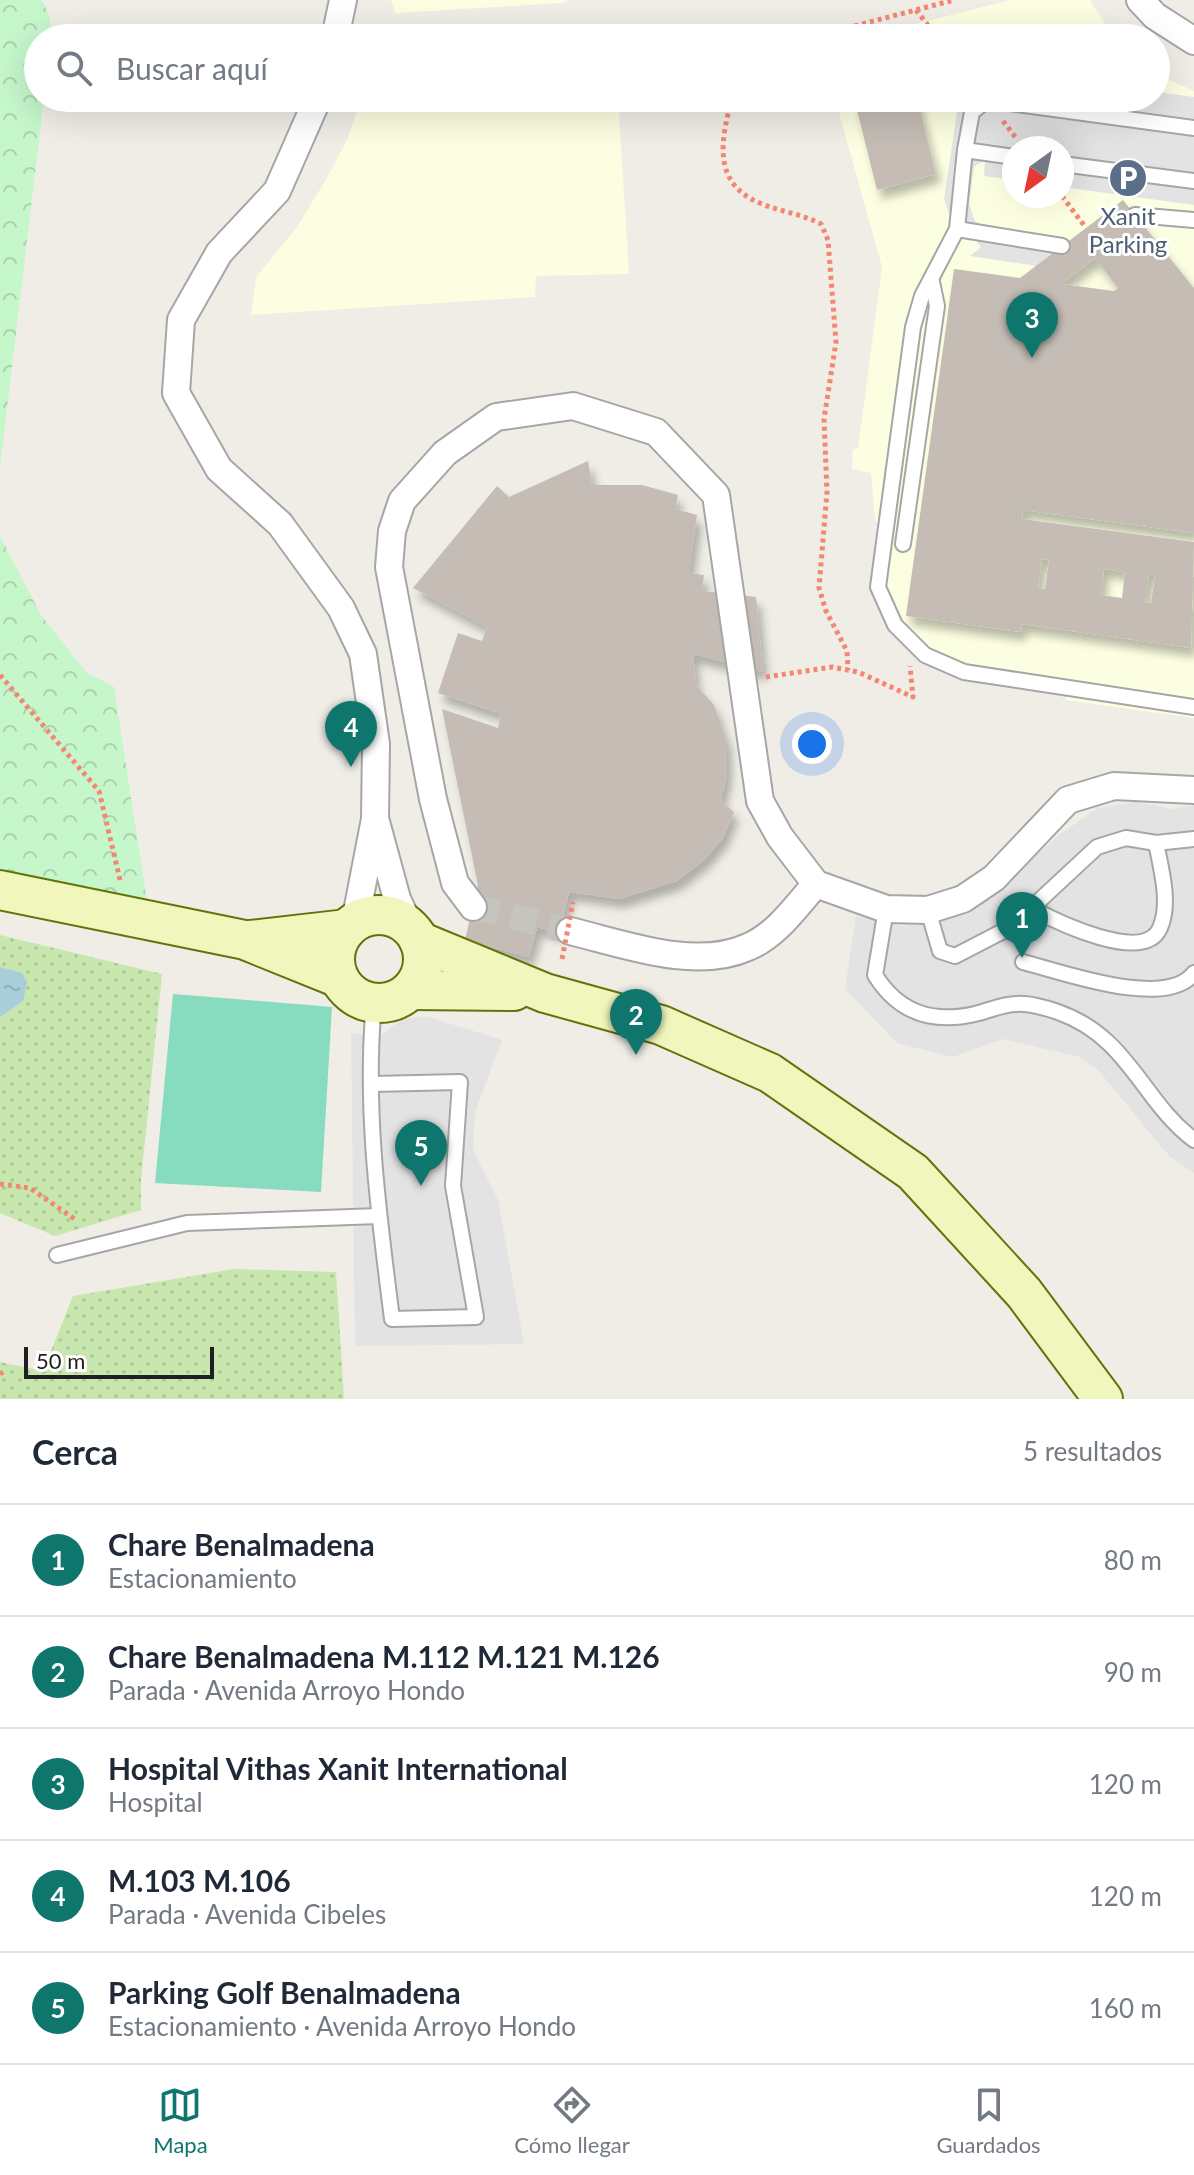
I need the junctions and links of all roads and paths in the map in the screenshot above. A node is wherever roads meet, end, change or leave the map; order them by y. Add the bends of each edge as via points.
1 (343, 0) edge
2 (954, 0) edge
3 (1140, 0) edge
4 (916, 10) junction
5 (338, 24) edge
6 (862, 24) edge
7 (927, 24) edge
8 (1167, 24) edge
9 (1170, 26) edge
10 (1194, 41) edge
11 (312, 112) edge
12 (729, 112) edge
13 (972, 112) edge
14 (1076, 112) edge
15 (1194, 128) edge
16 (965, 150) junction
17 (1002, 155) edge
18 (1074, 166) edge
19 (1194, 181) edge
20 (1071, 208) edge
21 (1135, 215) dead end
22 (1194, 220) edge
23 (1086, 228) dead end
24 (957, 229) junction
25 (1062, 246) dead end
26 (932, 282) junction
27 (903, 544) dead end
28 (405, 645) junction
29 (917, 647) junction
30 (363, 654) junction
31 (848, 670) junction
32 (0, 675) edge
33 (741, 682) junction
34 (1194, 707) edge
35 (1194, 790) edge
36 (375, 819) junction
37 (1194, 839) edge
38 (1156, 843) junction
39 (816, 884) junction
40 (0, 890) edge
41 (573, 902) dead end
42 (473, 907) tunnel mouth
43 (1031, 908) junction
44 (886, 909) junction
45 (928, 910) junction
46 (128, 917) junction
47 (351, 925) junction
48 (570, 931) tunnel mouth
49 (415, 935) junction
50 (245, 940) junction
51 (562, 959) dead end
52 (1023, 962) dead end
53 (1194, 973) edge
54 (339, 978) junction
55 (411, 990) junction
56 (545, 993) junction
57 (374, 1003) junction
58 (372, 1084) junction
59 (1194, 1140) edge
60 (0, 1184) edge
61 (379, 1216) junction
62 (76, 1220) dead end
63 (57, 1255) dead end
64 (1103, 1399) edge

1 - 5 street
2 - 4 path
3 - 8 street
4 - 6 path
4 - 7 path
9 - 10 street
11 - 30 street via 277,191 219,253 181,320 176,393 219,469 280,524 341,608
12 - 31 path via 720,156 744,194 807,216 821,224 828,240 836,342 824,419 826,515 819,588 847,651
13 - 16 lane
14 - 15 lane
16 - 17 lane
16 - 24 lane
18 - 19 lane
20 - 23 path
21 - 22 lane
24 - 25 lane
24 - 26 lane
26 - 27 lane via 937,306
26 - 29 lane via 913,327 878,587 895,625
28 - 30 street
28 - 33 street via 389,567 392,531 402,501 445,453 496,417 573,406 656,432 716,495
28 - 42 street via 433,799 455,883
29 - 31 path via 910,663 913,697
29 - 34 lane via 964,672
30 - 36 street via 376,744
31 - 33 path via 801,670
32 - 46 path via 99,791
33 - 39 street via 760,801
35 - 45 street via 1114,786 1068,800 994,878 963,899
36 - 47 street
36 - 49 street via 397,899
37 - 38 lane
38 - 43 lane via 1126,838 1097,847
38 - 43 lane via 1164,882 1163,916 1160,931 1147,942 1124,943 1063,926
39 - 44 street
39 - 48 street via 775,930 748,948 699,957
40 - 46 main road
41 - 51 path, bridge
43 - 45 lane via 1011,927 955,956 940,951
44 - 45 street
44 - 59 lane via 875,975 888,996 909,1010 941,1018 1016,1004 1059,1012 1107,1039 1176,1127
46 - 50 main road
47 - 49 main road via 374,915 395,918
47 - 50 main road
47 - 54 main road via 337,944
49 - 55 main road via 422,967
49 - 56 main road
50 - 54 main road
52 - 53 lane via 1163,990 1188,981
54 - 57 main road via 348,990
55 - 56 main road
55 - 57 main road
56 - 64 main road via 661,1025 770,1073 913,1172 1024,1293
57 - 58 lane
58 - 61 lane
58 - 61 lane via 460,1082 453,1186 476,1317 392,1319
60 - 62 path via 30,1188
61 - 63 lane via 187,1223

